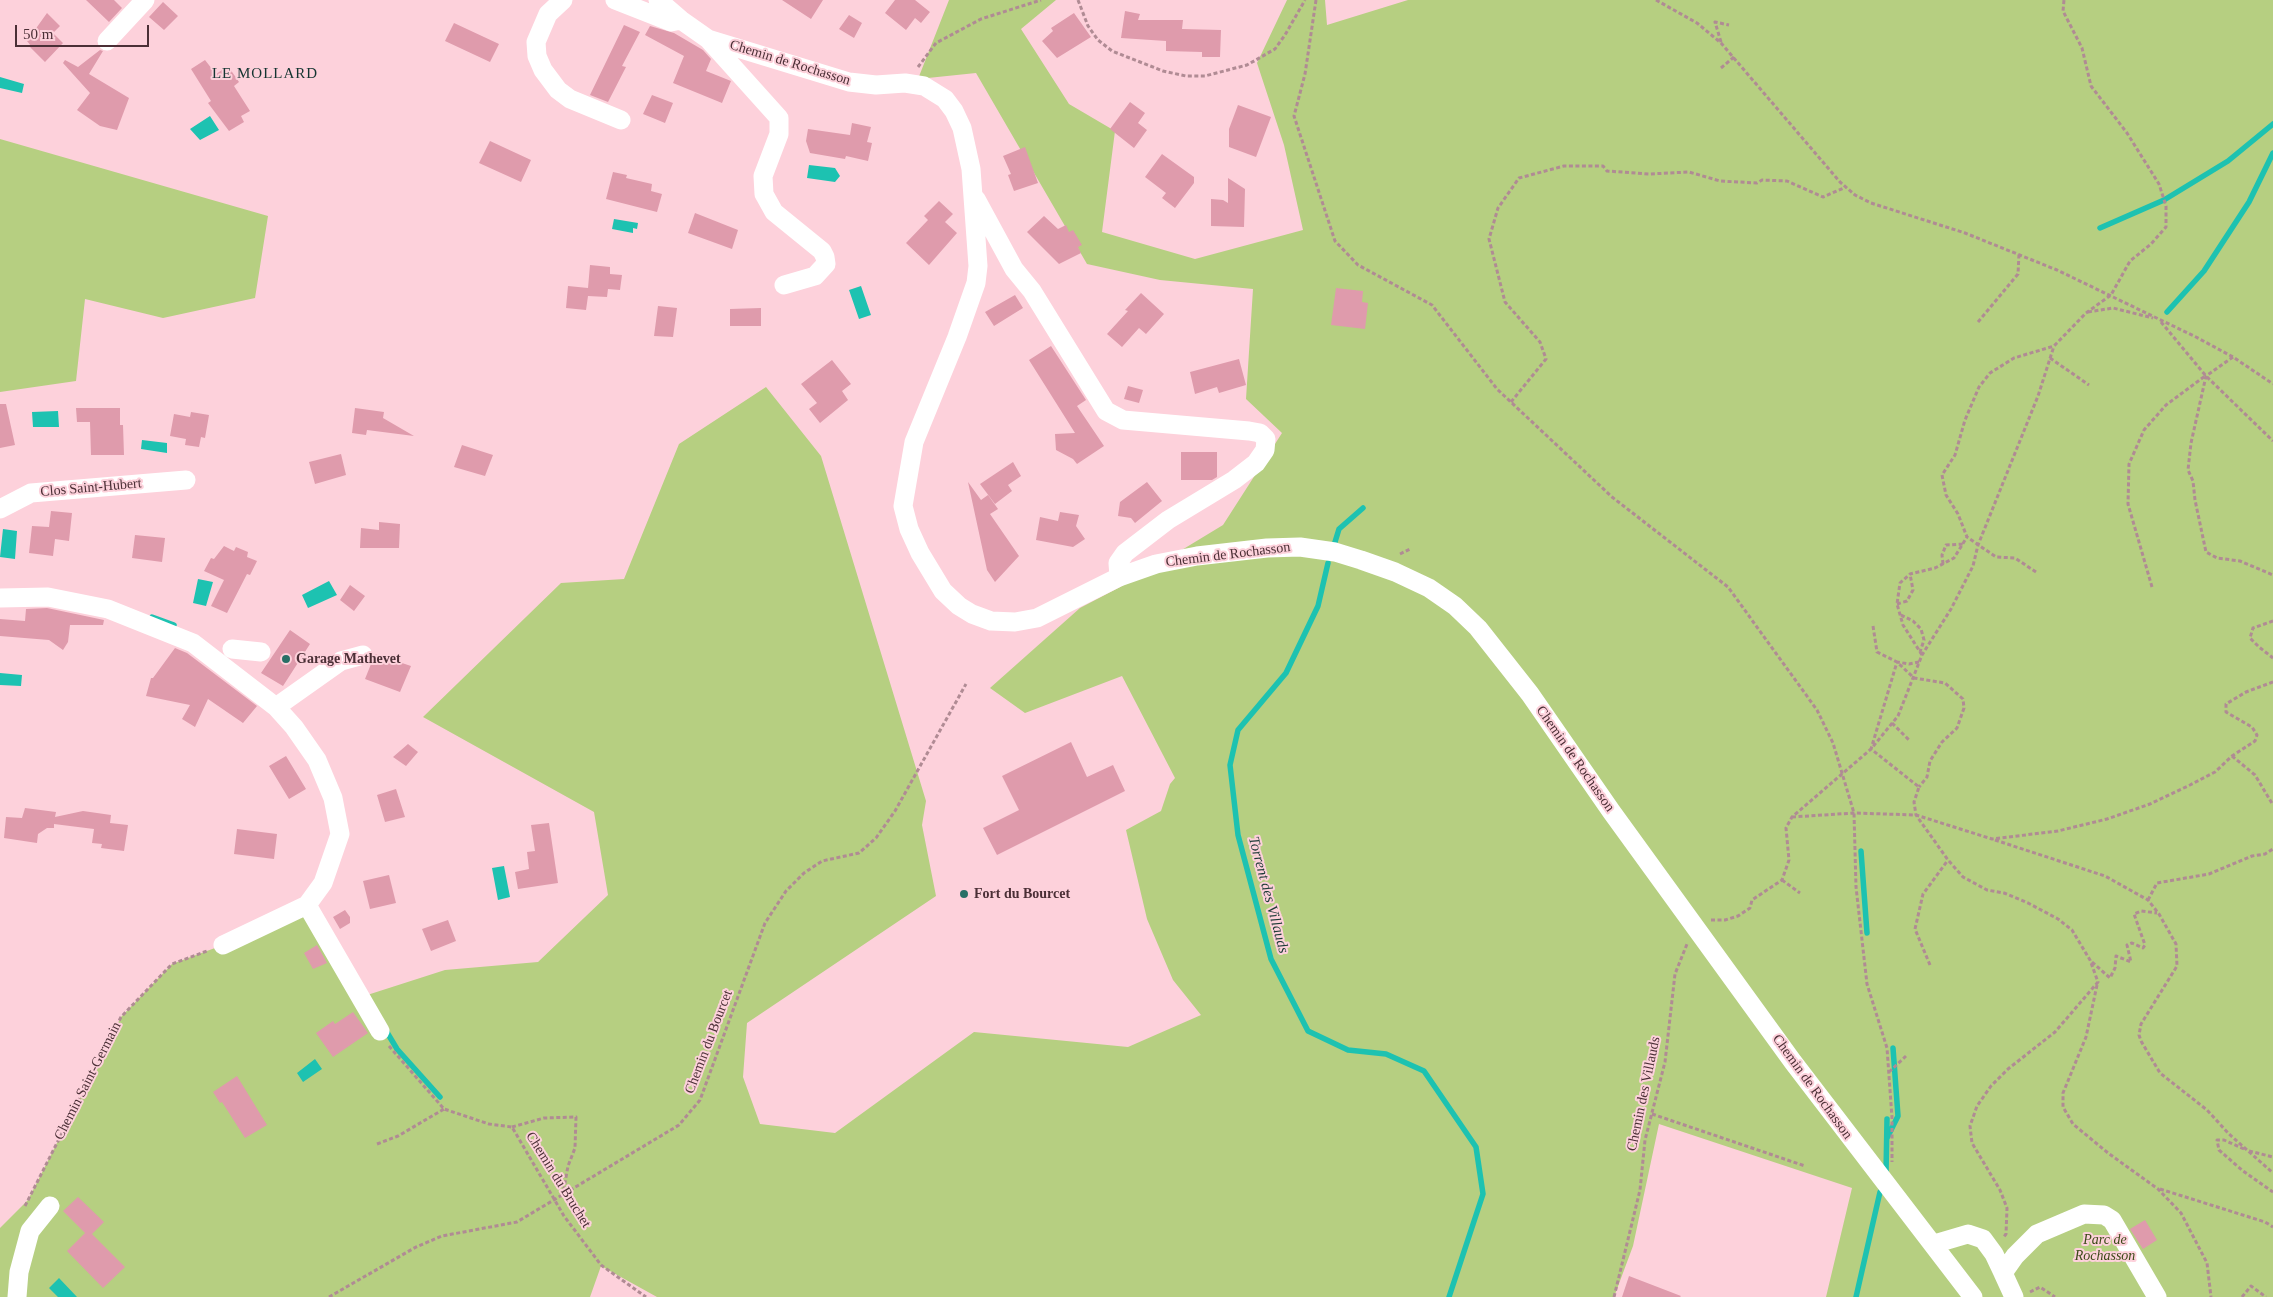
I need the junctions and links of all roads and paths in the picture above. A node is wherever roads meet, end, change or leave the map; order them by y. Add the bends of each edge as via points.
1 (145, 0) edge
2 (563, 0) edge
3 (615, 0) edge
4 (658, 0) edge
5 (1041, 0) edge
6 (1078, 0) edge
7 (1305, 0) edge
8 (1316, 0) edge
9 (1656, 0) edge
10 (2064, 0) edge
11 (682, 20) junction
12 (1729, 25) dead end
13 (708, 39) junction
14 (107, 41) dead end
15 (1721, 43) junction
16 (1734, 56) junction
17 (1721, 68) dead end
18 (914, 84) junction
19 (621, 120) dead end
20 (1846, 187) junction
21 (972, 192) junction
22 (2020, 254) junction
23 (784, 285) dead end
24 (2111, 295) junction
25 (2086, 313) junction
26 (2159, 320) junction
27 (1978, 322) dead end
28 (2054, 346) junction
29 (2233, 357) junction
30 (2050, 358) junction
31 (2206, 376) junction
32 (2273, 384) edge
33 (2089, 385) dead end
34 (1511, 402) junction
35 (2273, 441) edge
36 (186, 480) dead end
37 (0, 509) edge
38 (1967, 538) junction
39 (1963, 544) junction
40 (1978, 545) junction
41 (1943, 564) junction
42 (2036, 572) dead end
43 (1910, 574) junction
44 (2273, 575) edge
45 (1119, 576) junction
46 (2152, 587) dead end
47 (0, 598) edge
48 (1898, 604) junction
49 (1900, 615) junction
50 (2273, 621) edge
51 (1874, 626) dead end
52 (232, 649) dead end
53 (261, 652) dead end
54 (1921, 653) junction
55 (363, 655) dead end
56 (2273, 658) edge
57 (1897, 662) junction
58 (1920, 662) junction
59 (1914, 678) junction
60 (2273, 682) edge
61 (966, 684) dead end
62 (276, 707) junction
63 (1892, 723) junction
64 (1910, 740) dead end
65 (1871, 748) junction
66 (2232, 756) junction
67 (1841, 775) junction
68 (1920, 787) junction
69 (2273, 805) edge
70 (1854, 813) junction
71 (1916, 816) junction
72 (1792, 817) junction
73 (1992, 839) junction
74 (2273, 849) edge
75 (1948, 860) junction
76 (1782, 880) junction
77 (1800, 893) dead end
78 (2148, 900) junction
79 (307, 905) junction
80 (2159, 914) junction
81 (1697, 928) junction
82 (223, 945) joint
83 (2090, 960) junction
84 (1930, 965) dead end
85 (2098, 982) junction
86 (380, 1031) joint
87 (1906, 1056) dead end
88 (1889, 1073) junction
89 (444, 1109) junction
90 (1652, 1114) junction
91 (512, 1127) junction
92 (377, 1144) dead end
93 (2247, 1150) junction
94 (2273, 1157) edge
95 (1805, 1166) dead end
96 (2273, 1173) edge
97 (2158, 1189) junction
98 (1891, 1190) junction
99 (2273, 1192) edge
100 (563, 1195) junction
101 (556, 1199) junction
102 (50, 1206) dead end
103 (22, 1215) dead end
104 (2273, 1226) edge
105 (1934, 1244) junction
106 (1994, 1254) junction
107 (2003, 1273) junction
108 (2040, 1287) dead end
109 (17, 1297) edge
110 (329, 1297) edge
111 (646, 1297) edge
112 (1614, 1297) edge
113 (1973, 1297) edge
114 (2014, 1297) edge
115 (2054, 1297) edge
116 (2157, 1297) edge
117 (2211, 1297) edge
118 (2242, 1297) edge
119 (2266, 1297) edge

1 - 14 street
2 - 19 street via 548,14 536,42 543,70 558,90 570,99
3 - 11 street, Chemin de Rochasson via 671,22
4 - 11 street, Chemin de Rochasson
5 - 18 path via 981,19 936,43 916,71
6 - 7 path via 1088,26 1112,51 1163,71 1205,76 1247,65 1274,49 1286,35
8 - 34 path via 1305,74 1294,116 1335,241 1358,265 1432,305 1497,389
9 - 15 path via 1697,23
10 - 24 path via 2063,11 2082,48 2091,86 2127,133 2159,184 2166,206 2166,227 2130,261
11 - 13 street, Chemin de Rochasson
12 - 15 path via 1715,22
13 - 18 street, Chemin de Rochasson via 849,82
13 - 23 street, Chemin de Rochasson via 779,118 779,134 763,176 764,194 774,212 822,251 824,257 826,264 815,276
15 - 16 path
16 - 17 path
16 - 20 path
18 - 21 street, Chemin de Rochasson via 945,99 954,111 967,148
20 - 22 path via 1871,203
20 - 34 path via 1823,196 1788,181 1720,181 1689,172 1649,174 1607,171 1602,166 1564,166 1519,178 1498,208 1489,239 1505,302 1540,342 1546,359
21 - 45 street, Chemin de Rochasson via 978,266 976,283 914,442 903,506 909,529 942,592 972,614 991,621 1015,622 1037,618
21 - 45 street via 1014,269 1032,291 1106,411 1123,420 1248,430 1260,433 1266,439 1265,450 1256,463 1162,524 1125,554 1118,564
22 - 24 path
22 - 27 path via 2018,274
24 - 25 path
24 - 26 path
25 - 26 path via 2113,308
25 - 28 path
26 - 29 path
26 - 31 path
28 - 30 path
28 - 38 path via 2014,358 1990,373 1979,387 1955,455 1942,475 1946,495
29 - 31 path
29 - 32 path
30 - 33 path
30 - 40 path via 2018,449
31 - 35 path
31 - 44 path via 2188,470 2193,481 2206,552 2227,561 2240,561
31 - 46 path via 2166,405 2144,430 2129,464 2128,504
34 - 67 path via 1612,497 1728,587 1817,710 1833,743
36 - 37 street, Clos Saint-Hubert via 31,493
38 - 39 path
38 - 40 path
39 - 41 path via 1954,558
39 - 41 path via 1946,545
40 - 42 path via 1996,557 2015,558
40 - 54 path via 1973,566 1951,609
41 - 43 path
43 - 48 path via 1900,583
43 - 48 path via 1913,590 1907,601
45 - 81 street, Chemin de Rochasson via 1197,556 1300,547 1361,560 1429,588 1455,606 1484,636 1530,694
47 - 62 street via 48,597 108,609 193,643
48 - 49 path
49 - 54 path
49 - 54 path via 1921,629 1924,640
50 - 56 path via 2253,628 2250,638
51 - 57 path via 1877,652
52 - 53 street
54 - 58 path
55 - 62 street via 340,661
57 - 58 path
57 - 59 path
57 - 65 path
58 - 59 path
59 - 63 path
59 - 68 path via 1945,683 1963,698 1964,708 1957,728 1942,742 1930,761
60 - 66 path via 2226,704 2226,712 2249,723 2257,735 2255,741
61 - 100 path, Chemin du Bourcet via 895,811 876,838 859,853 822,861 804,873 786,891 765,923 700,1100 679,1125
62 - 79 street via 317,760 333,798 340,834 323,883
63 - 64 path
63 - 65 path
65 - 67 path
65 - 68 path
66 - 69 path via 2255,775
66 - 73 path via 2215,772 2190,785 2107,819 2058,831
67 - 70 path
67 - 72 path
68 - 71 path via 1914,802
70 - 71 path
70 - 72 path
70 - 88 path via 1856,887 1867,984 1887,1048
71 - 73 path
71 - 75 path
72 - 76 path via 1786,828 1789,860
73 - 78 path via 2105,876
74 - 78 path via 2209,874 2157,883
75 - 83 path via 1963,877 1987,890 2004,894 2058,919 2072,930
75 - 84 path via 1923,894 1915,930
76 - 77 path
76 - 81 path via 1752,900 1750,908 1738,916 1699,921
78 - 80 path
79 - 82 street
79 - 86 street
80 - 83 path via 2141,911 2134,914 2145,945 2143,948 2132,943 2127,945 2131,962 2116,956 2110,978
80 - 93 path via 2176,944 2178,966 2141,1024 2139,1035 2160,1073 2207,1110
81 - 90 path, Chemin des Villauds via 1675,974 1665,1062
81 - 98 street, Chemin de Rochasson via 1841,1128
82 - 103 path, Chemin Saint-Germain via 172,964 121,1017
83 - 85 path
85 - 97 path via 2086,1037 2063,1093 2063,1107 2073,1124 2108,1154
85 - 106 path via 2056,1032 2008,1069 1990,1086 1977,1106 1970,1126 1972,1143 2007,1208 2006,1234
86 - 89 path, Chemin du Bruchet via 393,1053
87 - 88 path
88 - 98 path
89 - 91 path, Chemin du Bruchet via 489,1124
89 - 92 path via 398,1136
90 - 95 path
90 - 112 path, Chemin des Villauds via 1643,1148 1640,1190
91 - 100 path via 544,1118 576,1117 575,1148
91 - 101 path, Chemin du Bruchet
93 - 94 path
93 - 96 path
93 - 99 path via 2217,1140 2219,1150
97 - 104 path
97 - 117 path via 2181,1213 2196,1238 2207,1263
98 - 105 street, Chemin de Rochasson
100 - 101 path, Chemin du Bourcet
101 - 110 path, Chemin du Bourcet via 518,1222 450,1234 416,1247
101 - 111 path, Chemin du Bruchet via 564,1216 601,1266
102 - 109 street via 30,1232 19,1272
105 - 106 street via 1968,1234 1982,1240
105 - 113 street, Chemin de Rochasson
106 - 107 street
107 - 114 street
107 - 116 street via 2037,1234 2084,1214 2104,1215 2112,1220
108 - 115 path
118 - 119 path via 2251,1286

